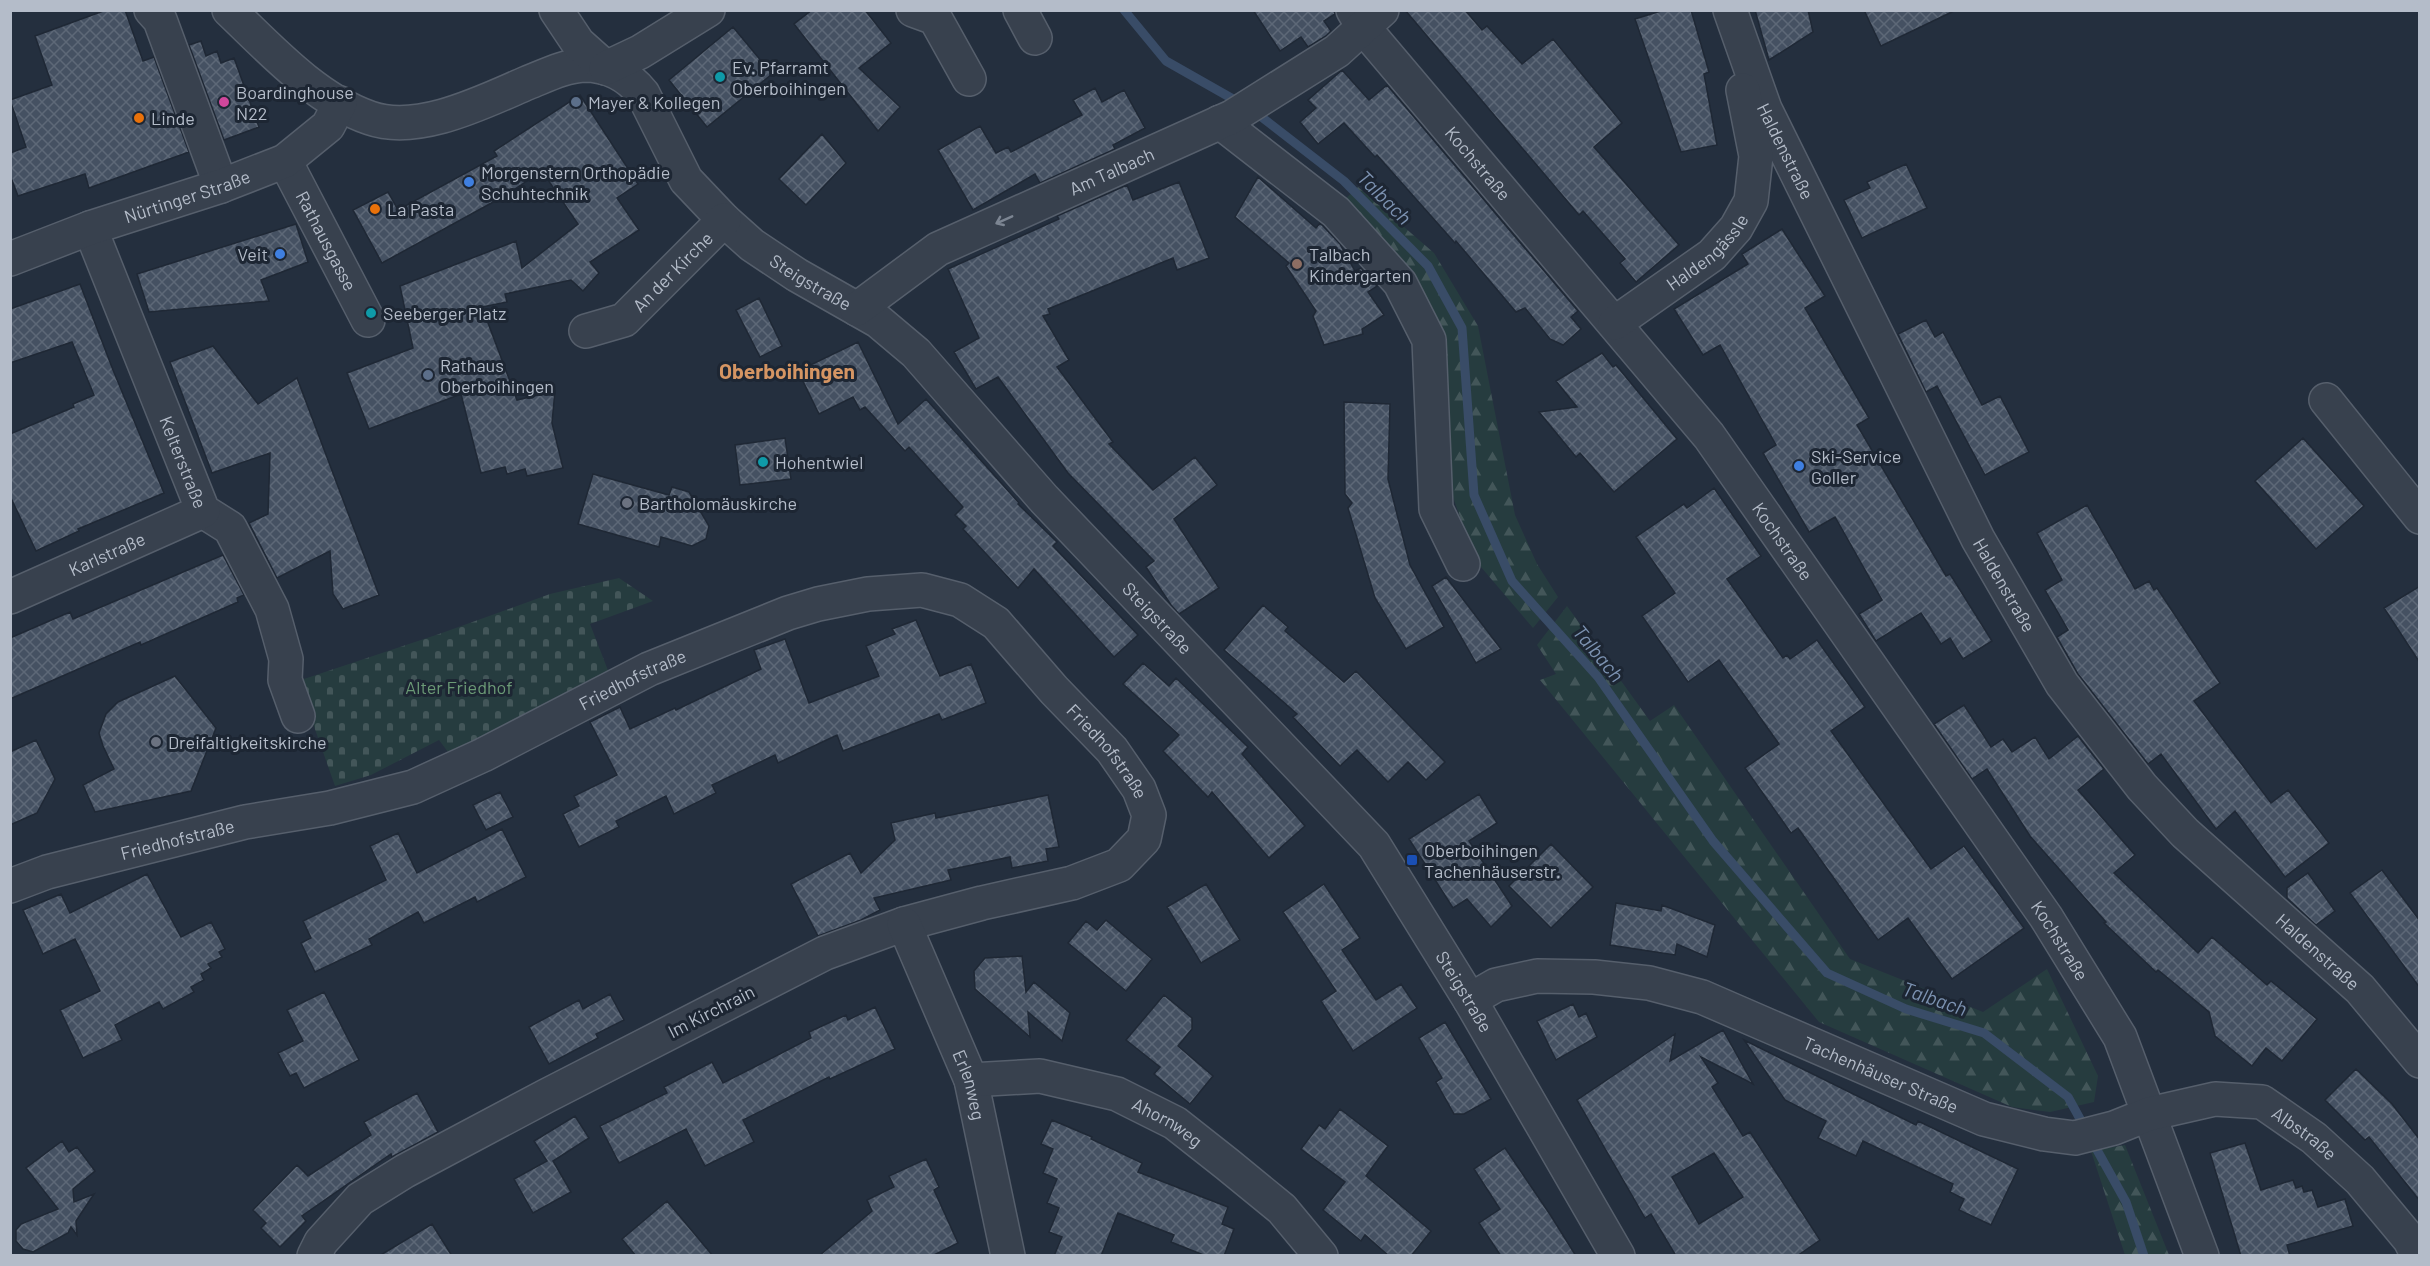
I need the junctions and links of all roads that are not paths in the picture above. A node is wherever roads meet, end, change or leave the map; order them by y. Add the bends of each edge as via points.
1 (151, 10) edge
2 (229, 10) edge
3 (556, 10) edge
4 (708, 10) edge
5 (913, 10) edge
6 (1729, 10) edge
7 (1366, 16) edge
8 (606, 68) junction
9 (969, 79) dead end
10 (340, 103) junction
11 (1226, 119) junction
12 (285, 161) junction
13 (221, 186) junction
14 (724, 220) junction
15 (90, 228) junction
16 (10, 260) edge
17 (856, 309) junction
18 (368, 320) dead end
19 (1615, 323) junction
20 (586, 331) dead end
21 (2326, 400) dead end
22 (203, 511) junction
23 (2420, 516) edge
24 (1463, 564) dead end
25 (10, 597) edge
26 (298, 716) dead end
27 (1144, 839) joint
28 (10, 886) edge
29 (904, 924) junction
30 (1470, 1000) junction
31 (2420, 1061) edge
32 (971, 1080) junction
33 (2149, 1114) junction
34 (314, 1256) edge
35 (1008, 1256) edge
36 (1321, 1256) edge
37 (1618, 1256) edge
38 (2202, 1256) edge
39 (2418, 1256) edge

1 - 13 street via 160,20
2 - 10 street via 297,72
3 - 8 street via 578,43
4 - 8 street
5 - 9 street via 935,18
6 - 19 street, Haldengässle via 1756,156 1751,201 1736,228 1712,255
6 - 31 street, Haldenstraße via 1770,119 1978,539 2062,684 2142,787 2185,833 2360,989
7 - 11 street, Am Talbach via 1337,51
7 - 19 street, Kochstraße
8 - 10 street via 572,67 440,117 400,123 371,118
8 - 14 street, Steigstraße via 628,78 643,94 686,180
10 - 12 street, Nürtinger Straße via 328,126
11 -> 17 street, Am Talbach via 938,249
11 - 24 street via 1336,213 1400,283 1429,340 1437,509
12 - 13 street, Nürtinger Straße
12 - 18 street, Rathausgasse
13 - 15 street, Nürtinger Straße
14 - 17 street, Steigstraße via 752,245
14 - 20 street, An der Kirche via 624,320
15 - 16 street, Nürtinger Straße
15 - 22 street, Kelterstraße
17 - 30 street, Steigstraße via 878,321 916,353 1044,499 1374,845
19 - 33 street, Kochstraße via 1709,436 2046,918 2120,1037
21 - 23 street
22 - 25 street, Karlstraße
22 - 26 street, Kelterstraße via 230,528 272,609 286,659 285,680
27 - 28 street, Friedhofstraße via 1149,815 1139,789 1112,750 996,623 960,600 922,590 868,594 788,613 649,669 413,787 330,808 245,822 47,872
27 - 29 street, Im Kirchrain via 1119,865 1072,884
29 - 32 street, Erlenweg
29 - 34 street, Im Kirchrain via 825,953 405,1171 360,1199 321,1242
30 - 33 street, Tachenhäuser Straße via 1496,985 1537,976 1649,983 1702,997 1984,1119 2075,1138
30 - 37 street, Steigstraße
32 - 35 street, Erlenweg
32 - 36 street, Ahornweg via 1040,1076 1117,1094 1175,1123 1282,1209
33 - 38 street
33 - 39 street, Albstraße via 2215,1099 2262,1101 2314,1138 2360,1180 2410,1240

